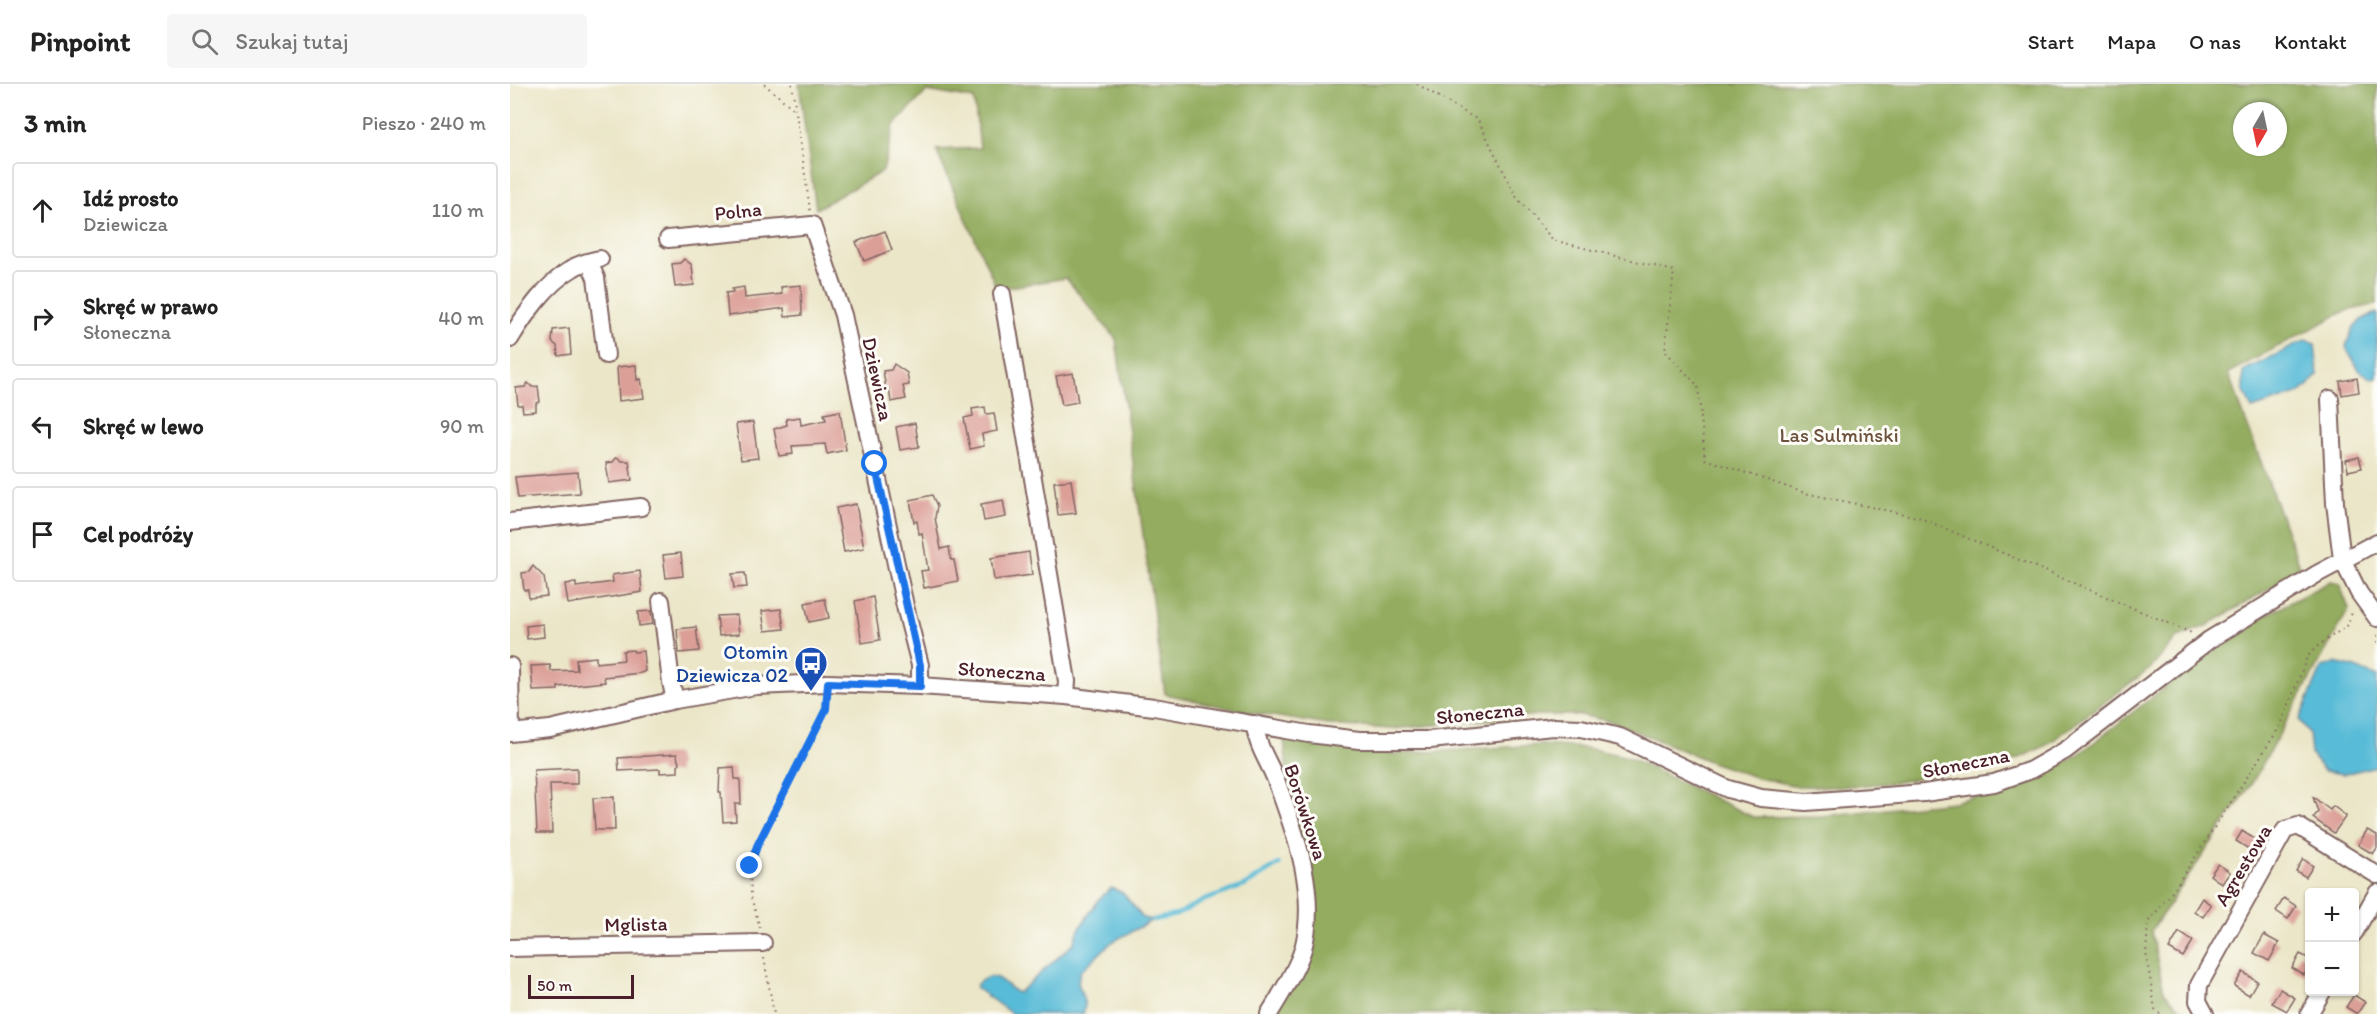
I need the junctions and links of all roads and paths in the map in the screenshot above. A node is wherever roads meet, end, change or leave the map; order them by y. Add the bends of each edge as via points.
1 (764, 84) edge
2 (792, 84) edge
3 (1417, 84) edge
4 (795, 111) junction
5 (812, 225) junction
6 (668, 240) dead end
7 (1002, 294) dead end
8 (510, 339) edge
9 (606, 355) dead end
10 (2330, 399) dead end
11 (640, 507) dead end
12 (510, 522) edge
13 (2377, 543) edge
14 (2342, 559) junction
15 (2359, 593) junction
16 (660, 601) dead end
17 (2377, 618) edge
18 (2377, 635) edge
19 (2209, 640) junction
20 (2377, 644) edge
21 (510, 666) edge
22 (828, 683) junction
23 (920, 686) junction
24 (1066, 696) junction
25 (675, 700) junction
26 (1255, 724) junction
27 (511, 733) edge
28 (2377, 875) edge
29 (2377, 892) edge
30 (2359, 926) edge
31 (763, 943) junction
32 (510, 948) edge
33 (2320, 996) edge
34 (774, 1014) edge
35 (1269, 1014) edge
36 (2160, 1014) edge
37 (2205, 1014) edge
38 (2309, 1014) edge

1 - 4 path
2 - 4 path
3 - 19 path via 1478,120 1517,198 1553,240 1674,271 1665,351 1698,386 1705,459 1804,493 1918,517
4 - 5 path
5 - 6 street, Polna
5 - 23 street, Dziewicza via 843,315 920,665
7 - 24 street via 1067,681
8 - 9 street via 546,290 574,267 595,260
10 - 14 street
11 - 12 street
13 - 14 street, Słoneczna
14 - 15 street
14 - 19 street, Słoneczna
15 - 17 street
15 - 36 path via 2347,626 2307,657 2281,724 2173,891 2148,922 2146,953 2155,1009
16 - 25 street
18 - 20 path
19 - 26 street, Słoneczna via 2040,766 1994,783 1924,793 1806,801 1761,798 1728,789 1620,737 1581,728 1553,727 1430,740 1359,740
21 - 27 street
22 - 23 street, Słoneczna
22 - 25 street, Słoneczna via 756,686
22 - 31 path via 826,709 750,866 751,897
23 - 24 street, Słoneczna
24 - 26 street, Słoneczna
25 - 27 street, Słoneczna via 550,729
26 - 35 street, Borówkowa via 1256,739 1271,766 1297,838 1309,915 1303,950
28 - 37 street, Agrestowa via 2298,826 2285,830 2199,985 2198,1001
29 - 30 street
31 - 32 street, Mglista
31 - 34 path
33 - 38 street

